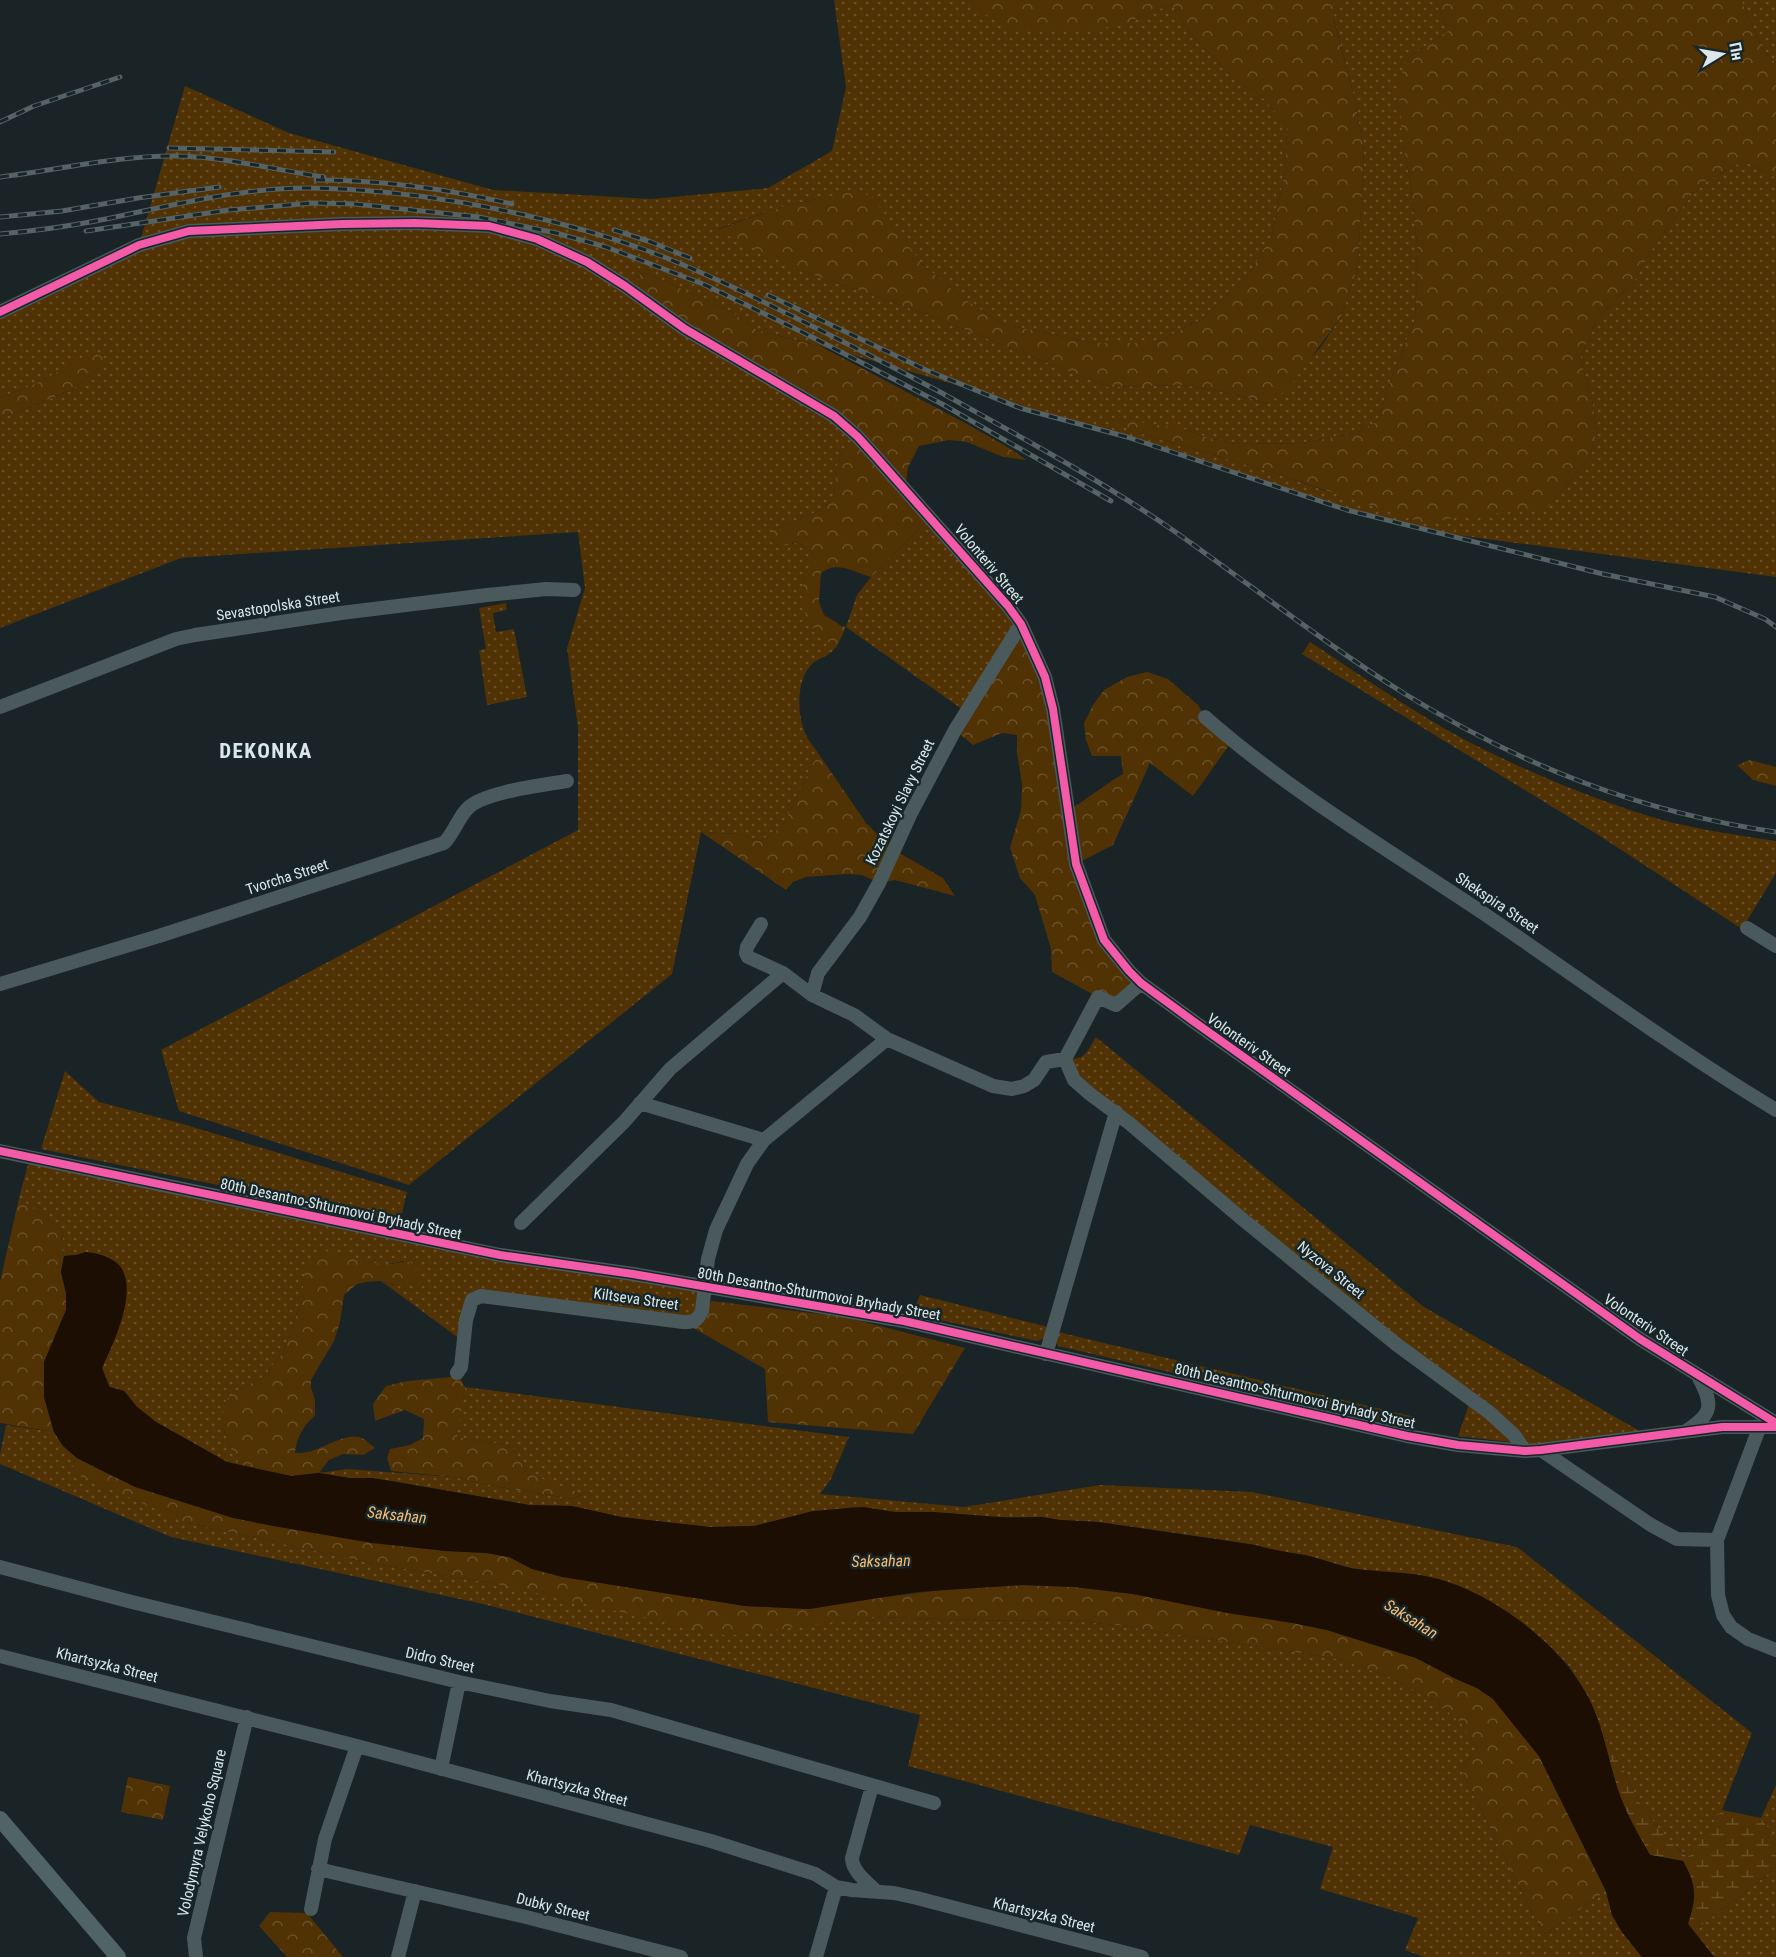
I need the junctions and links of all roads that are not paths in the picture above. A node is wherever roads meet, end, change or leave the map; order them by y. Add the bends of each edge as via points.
1 (0, 312) edge
2 (574, 590) dead end
3 (1021, 624) junction
4 (0, 707) edge
5 (1205, 717) dead end
6 (567, 781) dead end
7 (761, 924) dead end
8 (1747, 928) dead end
9 (1776, 946) edge
10 (783, 973) junction
11 (1141, 983) junction
12 (0, 984) edge
13 (812, 995) junction
14 (887, 1039) junction
15 (1065, 1059) junction
16 (640, 1103) junction
17 (1776, 1110) edge
18 (1116, 1112) junction
19 (764, 1140) junction
20 (0, 1151) edge
21 (521, 1223) dead end
22 (705, 1287) junction
23 (1046, 1354) junction
24 (457, 1373) dead end
25 (1698, 1377) junction
26 (1776, 1425) edge
27 (1760, 1426) junction
28 (1682, 1433) junction
29 (1525, 1450) junction
30 (1541, 1450) junction
31 (1717, 1540) junction
32 (0, 1567) edge
33 (1776, 1650) edge
34 (0, 1656) edge
35 (459, 1682) junction
36 (247, 1717) junction
37 (357, 1746) junction
38 (441, 1769) junction
39 (872, 1786) junction
40 (934, 1803) dead end
41 (0, 1819) edge
42 (318, 1869) junction
43 (836, 1887) junction
44 (415, 1891) junction
45 (876, 1891) junction
46 (311, 1909) dead end
47 (118, 1957) edge
48 (196, 1957) edge
49 (398, 1957) edge
50 (681, 1957) edge
51 (816, 1957) edge
52 (1142, 1957) edge

1 - 3 street, Volonteriv Street via 139,245 189,231 416,223 489,226 537,238 587,262 684,329 834,416 931,517
2 - 4 street, Sevastopolska Street via 487,595 195,635
3 - 11 street, Volonteriv Street via 1045,677 1053,710 1076,864 1104,940
3 - 13 street, Kozatskoyi Slavy Street via 955,730 879,883 860,917 818,974
5 - 17 street, Shekspira Street via 1305,795 1715,1073
6 - 12 street, Tvorcha Street via 484,797 468,807 444,843
7 - 10 street via 746,953 755,962
8 - 9 street
10 - 13 street
10 - 16 street via 670,1069
11 - 15 street via 1116,1005 1098,998
11 - 25 street, Volonteriv Street
13 - 14 street via 854,1015
14 - 15 street via 1002,1089 1024,1086 1034,1080 1046,1062
14 - 19 street, Kiltseva Street
15 - 18 street, Nyzova Street via 1074,1080
16 - 19 street
16 - 21 street
18 - 23 street
18 - 29 street, Nyzova Street via 1387,1336 1490,1413
19 - 22 street, Kiltseva Street via 747,1164 716,1230
20 - 22 street, 80th Desantno-Shturmovoi Bryhady Street via 500,1255
22 - 23 street, 80th Desantno-Shturmovoi Bryhady Street via 904,1321
22 - 24 street, Kiltseva Street via 702,1311 694,1322 481,1296 472,1300 468,1310
23 - 29 street, 80th Desantno-Shturmovoi Bryhady Street via 1407,1436
25 - 26 street, Volonteriv Street
25 - 28 street via 1708,1395 1708,1408 1701,1421
26 - 27 street, 80th Desantno-Shturmovoi Bryhady Street
27 - 28 street, 80th Desantno-Shturmovoi Bryhady Street
27 - 31 street
28 - 30 street, 80th Desantno-Shturmovoi Bryhady Street
29 - 30 street, 80th Desantno-Shturmovoi Bryhady Street
30 - 31 street via 1677,1539
31 - 33 street via 1718,1596 1723,1615 1731,1627 1748,1639
32 - 35 street, Didro Street
34 - 36 street, Khartsyzka Street
35 - 38 street
35 - 39 street, Didro Street via 611,1710
36 - 37 street, Khartsyzka Street
36 - 48 street, Volodymyra Velykoho Square via 194,1938
37 - 38 street, Khartsyzka Street
37 - 42 street
38 - 43 street, Khartsyzka Street via 711,1841 815,1874
39 - 40 street, Didro Street
39 - 45 street via 852,1864
41 - 47 main road
42 - 44 street, Dubky Street
42 - 46 street
43 - 45 street, Khartsyzka Street
43 - 51 street
44 - 49 street
44 - 50 street, Dubky Street
45 - 52 street, Khartsyzka Street via 917,1898

